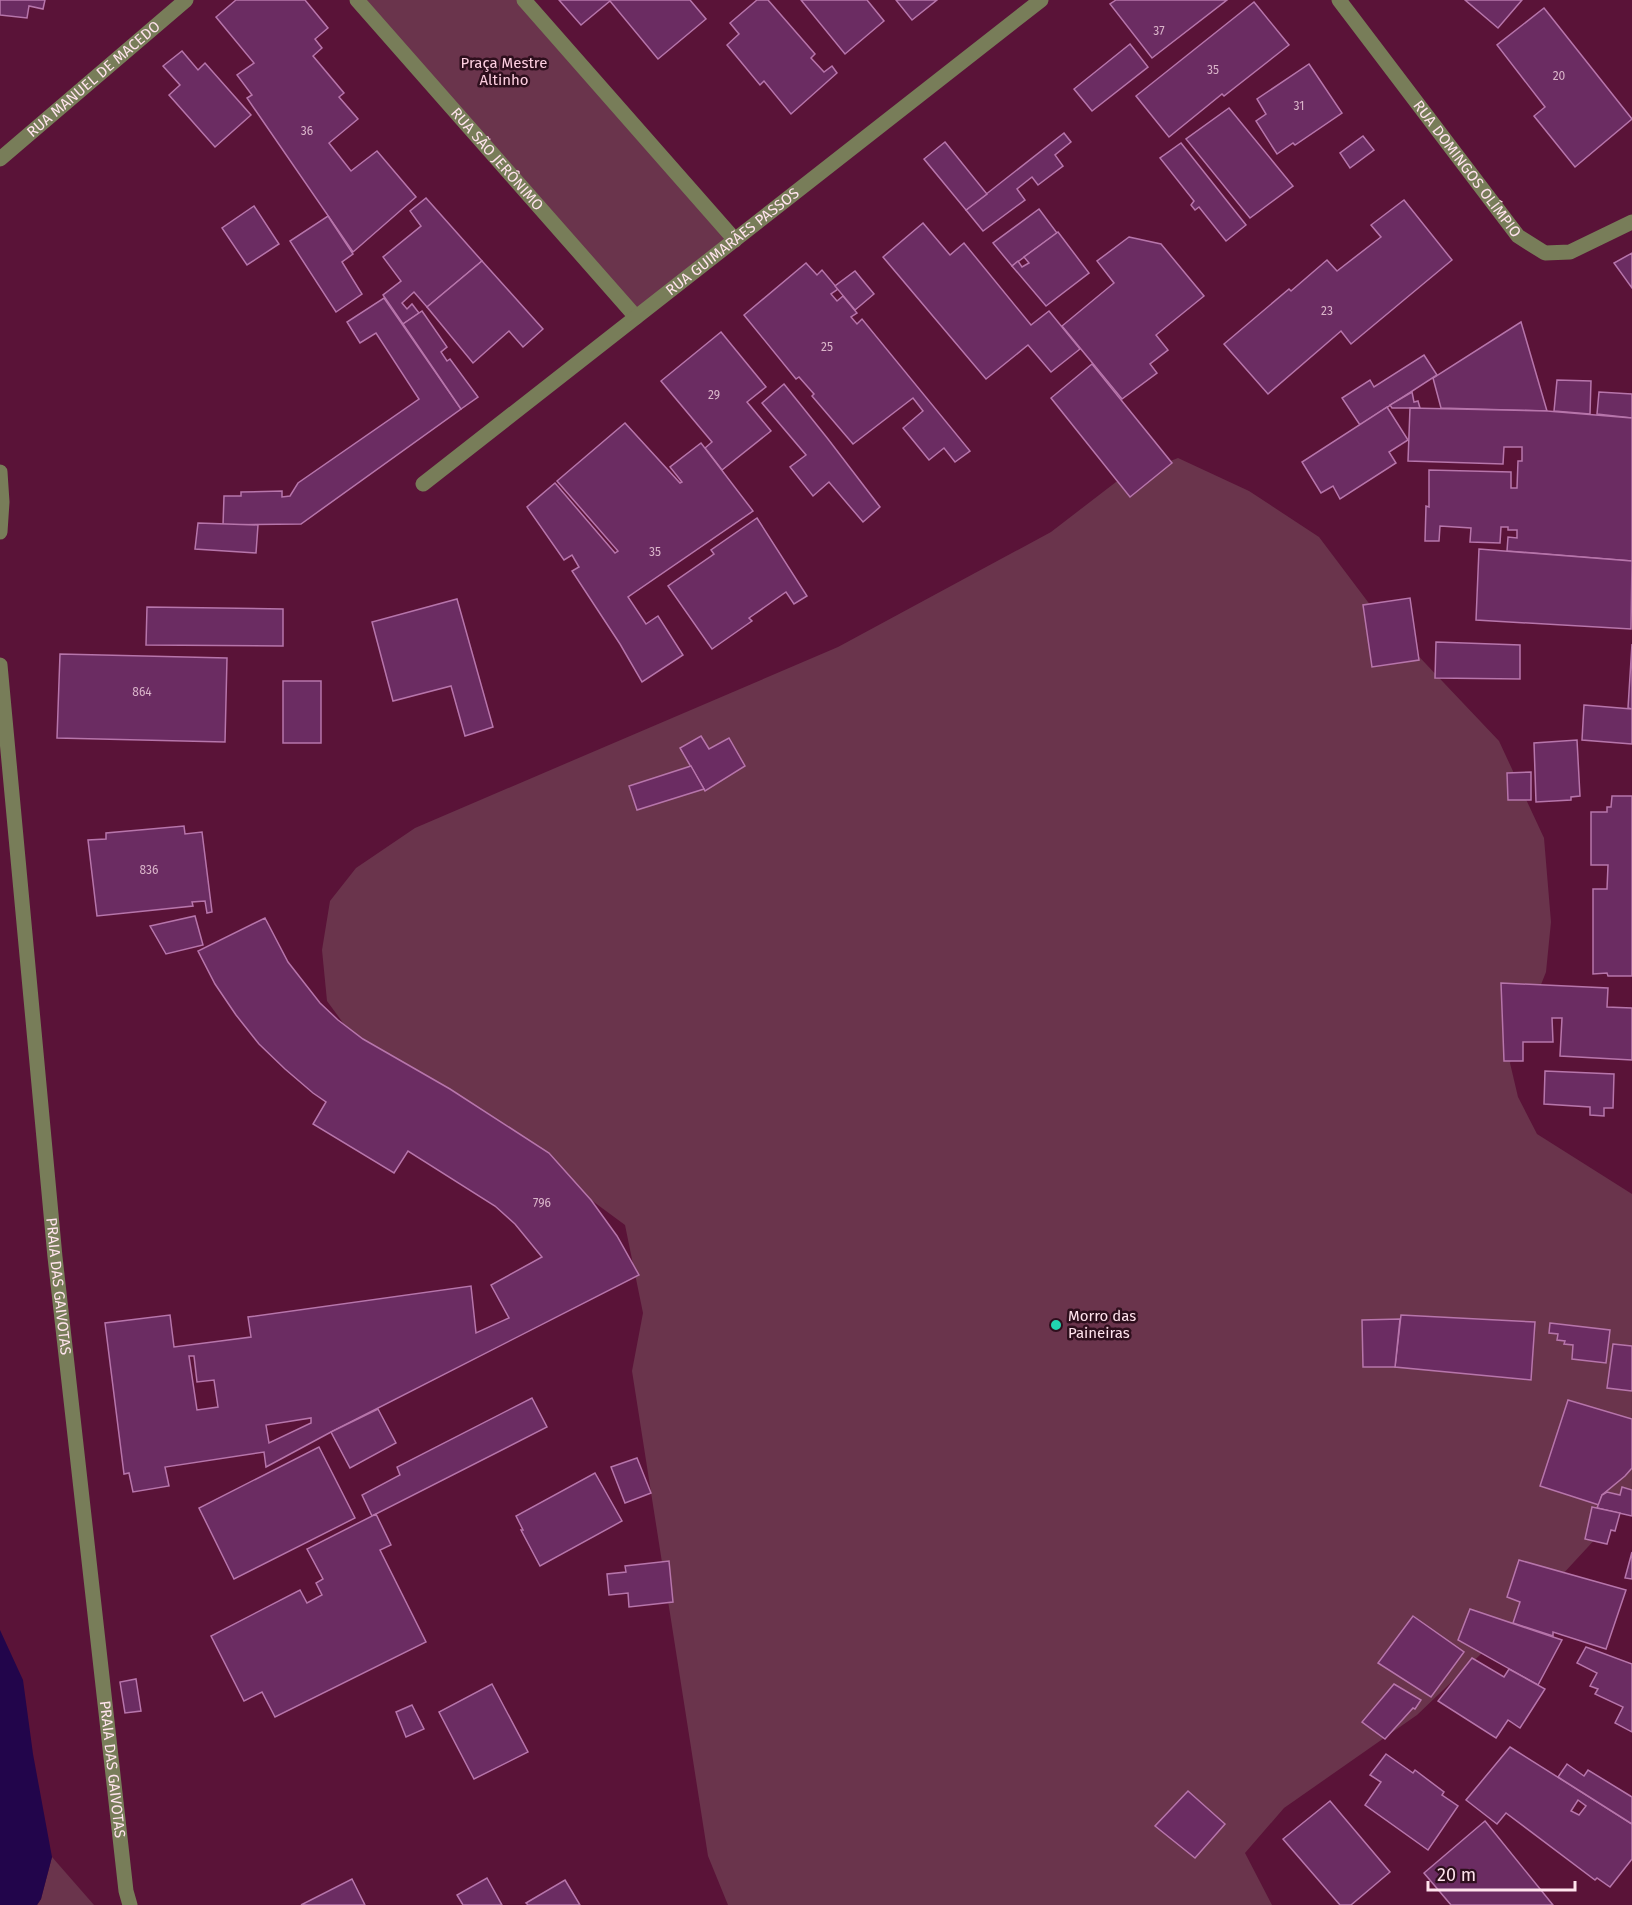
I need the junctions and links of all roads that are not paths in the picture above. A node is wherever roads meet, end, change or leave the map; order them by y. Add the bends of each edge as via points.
1 (186, 0) edge
2 (357, 0) edge
3 (524, 0) edge
4 (1041, 0) edge
5 (1339, 0) edge
6 (0, 159) edge
7 (1632, 222) edge
8 (735, 240) junction
9 (636, 316) junction
10 (0, 472) edge
11 (423, 484) dead end
12 (1, 500) edge
13 (0, 532) edge
14 (0, 665) edge
15 (130, 1905) edge

1 - 6 street, RUA MANUEL DE MACEDO
2 - 9 street, RUA SÃO JERÔNIMO
3 - 8 street
4 - 8 street, RUA GUIMARÃES PASSOS
5 - 7 street, RUA DOMINGOS OLÍMPIO via 1518,236 1545,253 1570,252
8 - 9 street, RUA GUIMARÃES PASSOS
9 - 11 street, RUA GUIMARÃES PASSOS
10 - 12 street
12 - 13 street
14 - 15 street, PRAIA DAS GAIVOTAS via 55,1257 124,1880

